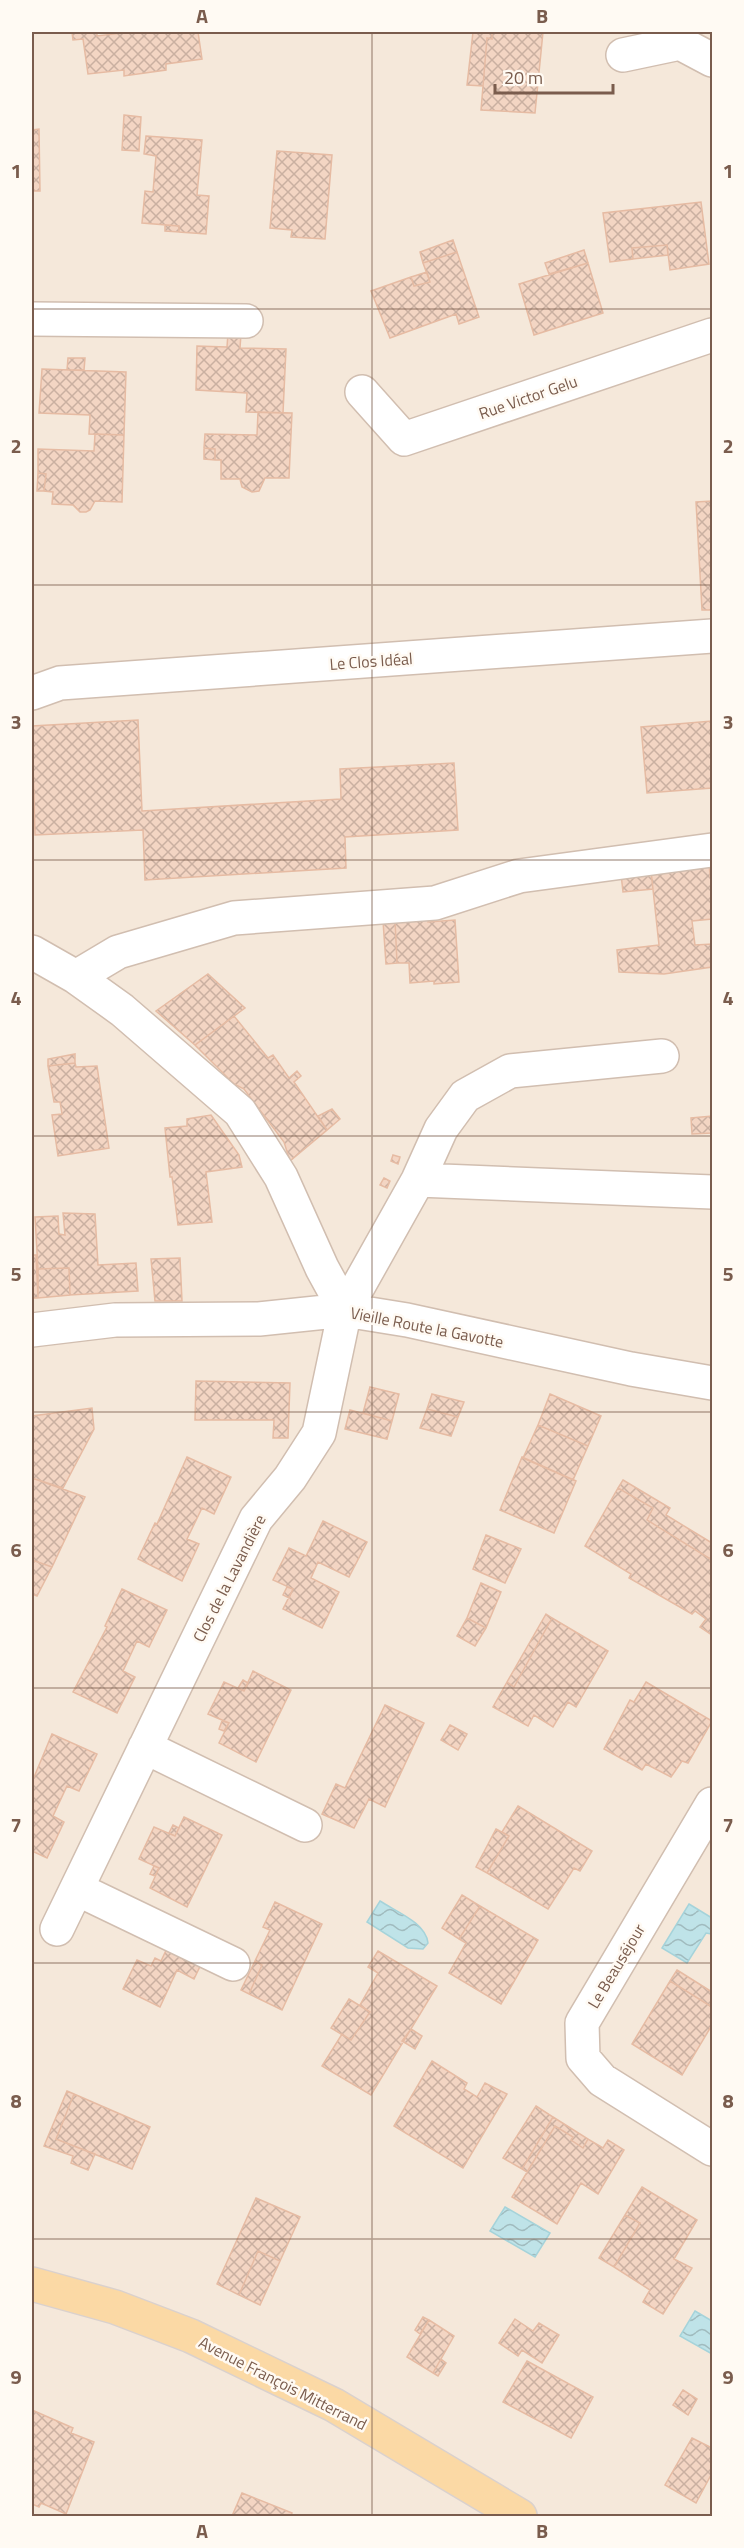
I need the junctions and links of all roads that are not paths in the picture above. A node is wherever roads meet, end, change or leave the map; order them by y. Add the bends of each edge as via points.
1 (623, 55) dead end
2 (712, 60) edge
3 (32, 320) edge
4 (246, 321) dead end
5 (712, 335) edge
6 (362, 392) dead end
7 (712, 636) edge
8 (32, 693) edge
9 (712, 850) edge
10 (32, 952) edge
11 (76, 977) junction
12 (662, 1056) dead end
13 (418, 1180) junction
14 (712, 1192) edge
15 (345, 1310) junction
16 (32, 1330) edge
17 (712, 1383) edge
18 (146, 1747) junction
19 (712, 1804) edge
20 (305, 1825) dead end
21 (77, 1889) junction
22 (57, 1929) dead end
23 (233, 1964) dead end
24 (712, 2149) edge
25 (32, 2284) edge
26 (520, 2517) edge

1 - 2 street via 680,43
3 - 4 street
5 - 6 street, Rue Victor Gelu via 404,439
7 - 8 street, Le Clos Idéal via 60,683
9 - 11 street via 519,876 435,903 234,918 118,952
10 - 11 street
11 - 15 street via 122,1010 240,1112 280,1177
12 - 13 street, Clos de la Lavandière via 510,1071 465,1096 441,1129
13 - 14 street
13 - 15 street, Clos de la Lavandière
15 - 16 street, Vieille Route la Gavotte via 259,1319 115,1320
15 - 17 street, Vieille Route la Gavotte
15 - 18 street, Clos de la Lavandière via 319,1433 290,1478 256,1519
18 - 20 street
18 - 21 street, Clos de la Lavandière
19 - 24 street, Le Beauséjour via 582,2023 583,2058 602,2080
21 - 22 street, Clos de la Lavandière
21 - 23 street
25 - 26 main road, Avenue François Mitterrand via 115,2307 191,2336 334,2405

